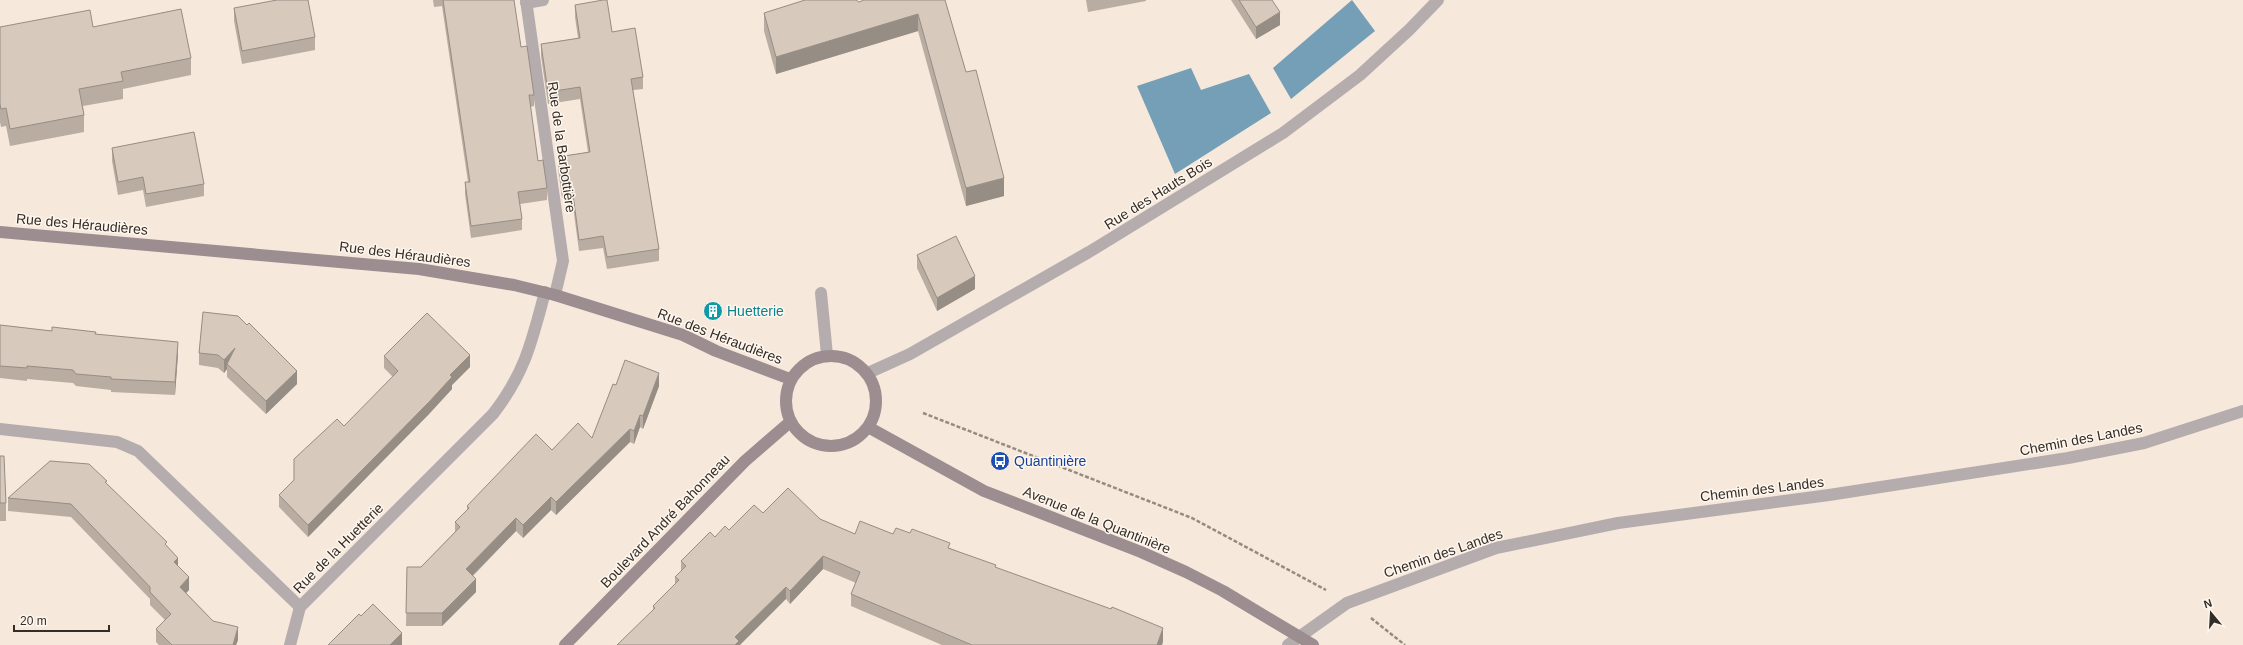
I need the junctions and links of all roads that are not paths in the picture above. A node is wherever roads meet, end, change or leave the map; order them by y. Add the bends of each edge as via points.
1 (543, 0) edge
2 (1438, 0) edge
3 (526, 1) edge
4 (0, 232) edge
5 (821, 293) dead end
6 (550, 294) junction
7 (827, 355) junction
8 (868, 374) junction
9 (790, 379) junction
10 (2243, 411) edge
11 (790, 422) junction
12 (868, 428) junction
13 (0, 429) edge
14 (300, 607) junction
15 (1300, 638) junction
16 (290, 645) edge
17 (565, 645) edge
18 (1288, 645) edge
19 (1313, 645) edge

1 - 3 street, Rue de la Barbottière
2 - 8 street, Rue des Hauts Bois via 1360,75 1283,133 1089,252 910,354
3 - 6 street, Rue de la Barbottière via 563,261
4 - 6 street, Rue des Héraudières via 419,269
5 - 7 street
6 - 9 street, Rue des Héraudières via 683,335 716,352
6 - 14 street, Rue de la Huetterie via 528,356 504,400
7 - 8 street via 843,356 857,363
7 - 9 street via 812,358 799,367
8 - 12 street via 874,386 876,401 874,415
9 - 11 street via 785,393 785,408
10 - 15 street, Chemin des Landes via 2144,443 2068,458 1829,495 1618,522 1496,548 1347,603
11 - 12 street via 799,434 812,442 827,446 843,445
11 - 17 street, Boulevard André Bahonneau via 744,461
12 - 15 street, Avenue de la Quantinière via 984,490 1186,572 1223,591
13 - 14 street, Rue de la Huetterie via 117,442 138,451
14 - 16 street
15 - 18 street, Chemin des Landes
15 - 19 street, Avenue de la Quantinière

